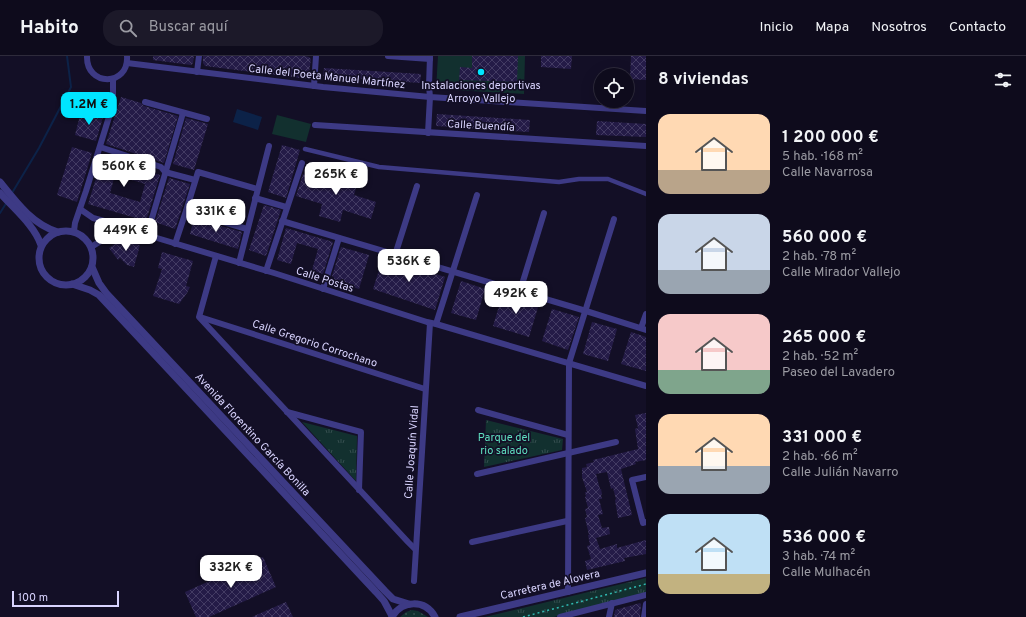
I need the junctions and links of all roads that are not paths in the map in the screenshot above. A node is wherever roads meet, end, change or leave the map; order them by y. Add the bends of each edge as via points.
1 (87, 56) edge
2 (127, 56) edge
3 (199, 56) edge
4 (316, 56) edge
5 (388, 56) edge
6 (430, 58) edge
7 (127, 63) junction
8 (197, 72) junction
9 (113, 79) junction
10 (314, 86) junction
11 (430, 97) junction
12 (145, 102) dead end
13 (646, 111) edge
14 (182, 113) junction
15 (207, 119) dead end
16 (315, 125) dead end
17 (428, 133) junction
18 (269, 146) dead end
19 (646, 146) edge
20 (100, 147) junction
21 (305, 149) dead end
22 (302, 163) dead end
23 (165, 172) junction
24 (196, 180) junction
25 (0, 182) edge
26 (417, 186) dead end
27 (257, 189) junction
28 (0, 193) edge
29 (646, 194) edge
30 (476, 195) dead end
31 (255, 198) junction
32 (286, 207) junction
33 (80, 209) junction
34 (186, 211) junction
35 (544, 212) dead end
36 (614, 219) dead end
37 (282, 221) junction
38 (247, 229) junction
39 (74, 231) junction
40 (130, 231) junction
41 (58, 232) junction
42 (147, 235) junction
43 (339, 238) junction
44 (175, 244) junction
45 (41, 246) junction
46 (91, 247) junction
47 (395, 255) junction
48 (216, 256) junction
49 (239, 263) junction
50 (92, 267) junction
51 (266, 271) junction
52 (452, 271) junction
53 (72, 284) junction
54 (323, 289) junction
55 (520, 291) junction
56 (586, 311) junction
57 (646, 314) edge
58 (198, 317) junction
59 (433, 323) junction
60 (644, 329) edge
61 (569, 363) junction
62 (646, 386) edge
63 (425, 389) junction
64 (478, 410) dead end
65 (287, 412) junction
66 (568, 436) junction
67 (616, 442) dead end
68 (568, 454) junction
69 (477, 474) dead end
70 (646, 477) edge
71 (359, 490) junction
72 (567, 521) junction
73 (646, 522) edge
74 (472, 542) dead end
75 (415, 549) junction
76 (646, 573) edge
77 (414, 582) dead end
78 (568, 592) junction
79 (646, 595) edge
80 (612, 603) junction
81 (409, 604) junction
82 (646, 604) edge
83 (434, 615) edge
84 (575, 615) edge
85 (392, 617) edge
86 (443, 617) edge
87 (460, 617) edge
88 (560, 617) edge
89 (609, 617) edge
90 (644, 617) edge

1 - 9 street via 87,63 94,75 106,80
2 - 7 street
3 - 8 street
4 - 10 street
5 - 6 street
6 - 11 street
7 - 8 street, Calle del Poeta Manuel Martínez
7 - 9 street via 122,73
8 - 10 street, Calle del Poeta Manuel Martínez
9 - 20 street via 113,104
10 - 11 street, Calle del Poeta Manuel Martínez
11 - 13 street, Calle del Poeta Manuel Martínez
11 - 17 street
12 - 14 street
14 - 15 street
14 - 23 street
16 - 17 street, Calle Buendía
17 - 19 street, Calle Buendía
18 - 27 street
20 - 23 street via 161,167
20 - 33 street
21 - 29 street via 379,167 559,182 608,179
22 - 32 street
23 - 24 street
23 - 42 street
24 - 27 street via 198,172
24 - 34 street
25 - 41 street via 36,222
26 - 47 street
27 - 31 street
28 - 45 street via 38,237
30 - 52 street, Calle Joaquín Vidal
31 - 32 street
31 - 38 street
32 - 37 street
33 - 39 street
33 - 40 street via 93,218 119,225
34 - 38 street
34 - 44 street
35 - 55 street
36 - 56 street
37 - 43 street
37 - 51 street
38 - 49 street
39 - 41 street
39 - 46 street via 83,236
40 - 42 street, Calle Postas
40 - 46 street, Calle Postas via 113,233
41 - 45 street
42 - 44 street, Calle Postas
43 - 47 street
43 - 54 street
44 - 48 street, Calle Postas
45 - 53 street via 39,262 48,278 64,285
46 - 50 street via 94,256
47 - 52 street
48 - 49 street, Calle Postas
48 - 58 street
49 - 51 street, Calle Postas
50 - 53 street via 82,280
50 - 81 street, Avenida Florentino García Bonilla via 107,294 390,596
51 - 54 street, Calle Postas
52 - 55 street
52 - 59 street, Calle Joaquín Vidal
53 - 85 street, Avenida Florentino García Bonilla via 99,295 376,592
54 - 59 street, Calle Postas
55 - 56 street
56 - 60 street
56 - 61 street
57 - 60 street
58 - 63 street, Calle Gregorio Corrochano
58 - 65 street
59 - 61 street, Calle Postas
59 - 63 street, Calle Joaquín Vidal
61 - 62 street, Calle Postas
61 - 66 street
63 - 75 street, Calle Joaquín Vidal
64 - 66 street
65 - 71 street
65 - 71 street via 361,432
66 - 68 street
67 - 68 street
68 - 69 street
68 - 72 street
70 - 73 street via 632,480 643,523
71 - 75 street
72 - 74 street
72 - 78 street
75 - 77 street, Calle Joaquín Vidal
76 - 78 street, Carretera de Alovera
78 - 87 street, Carretera de Alovera
79 - 80 street
80 - 84 street
80 - 89 street
81 - 83 street, Avenida Florentino García Bonilla via 422,605
81 - 85 street via 396,610
82 - 90 street
83 - 86 street
84 - 88 street

